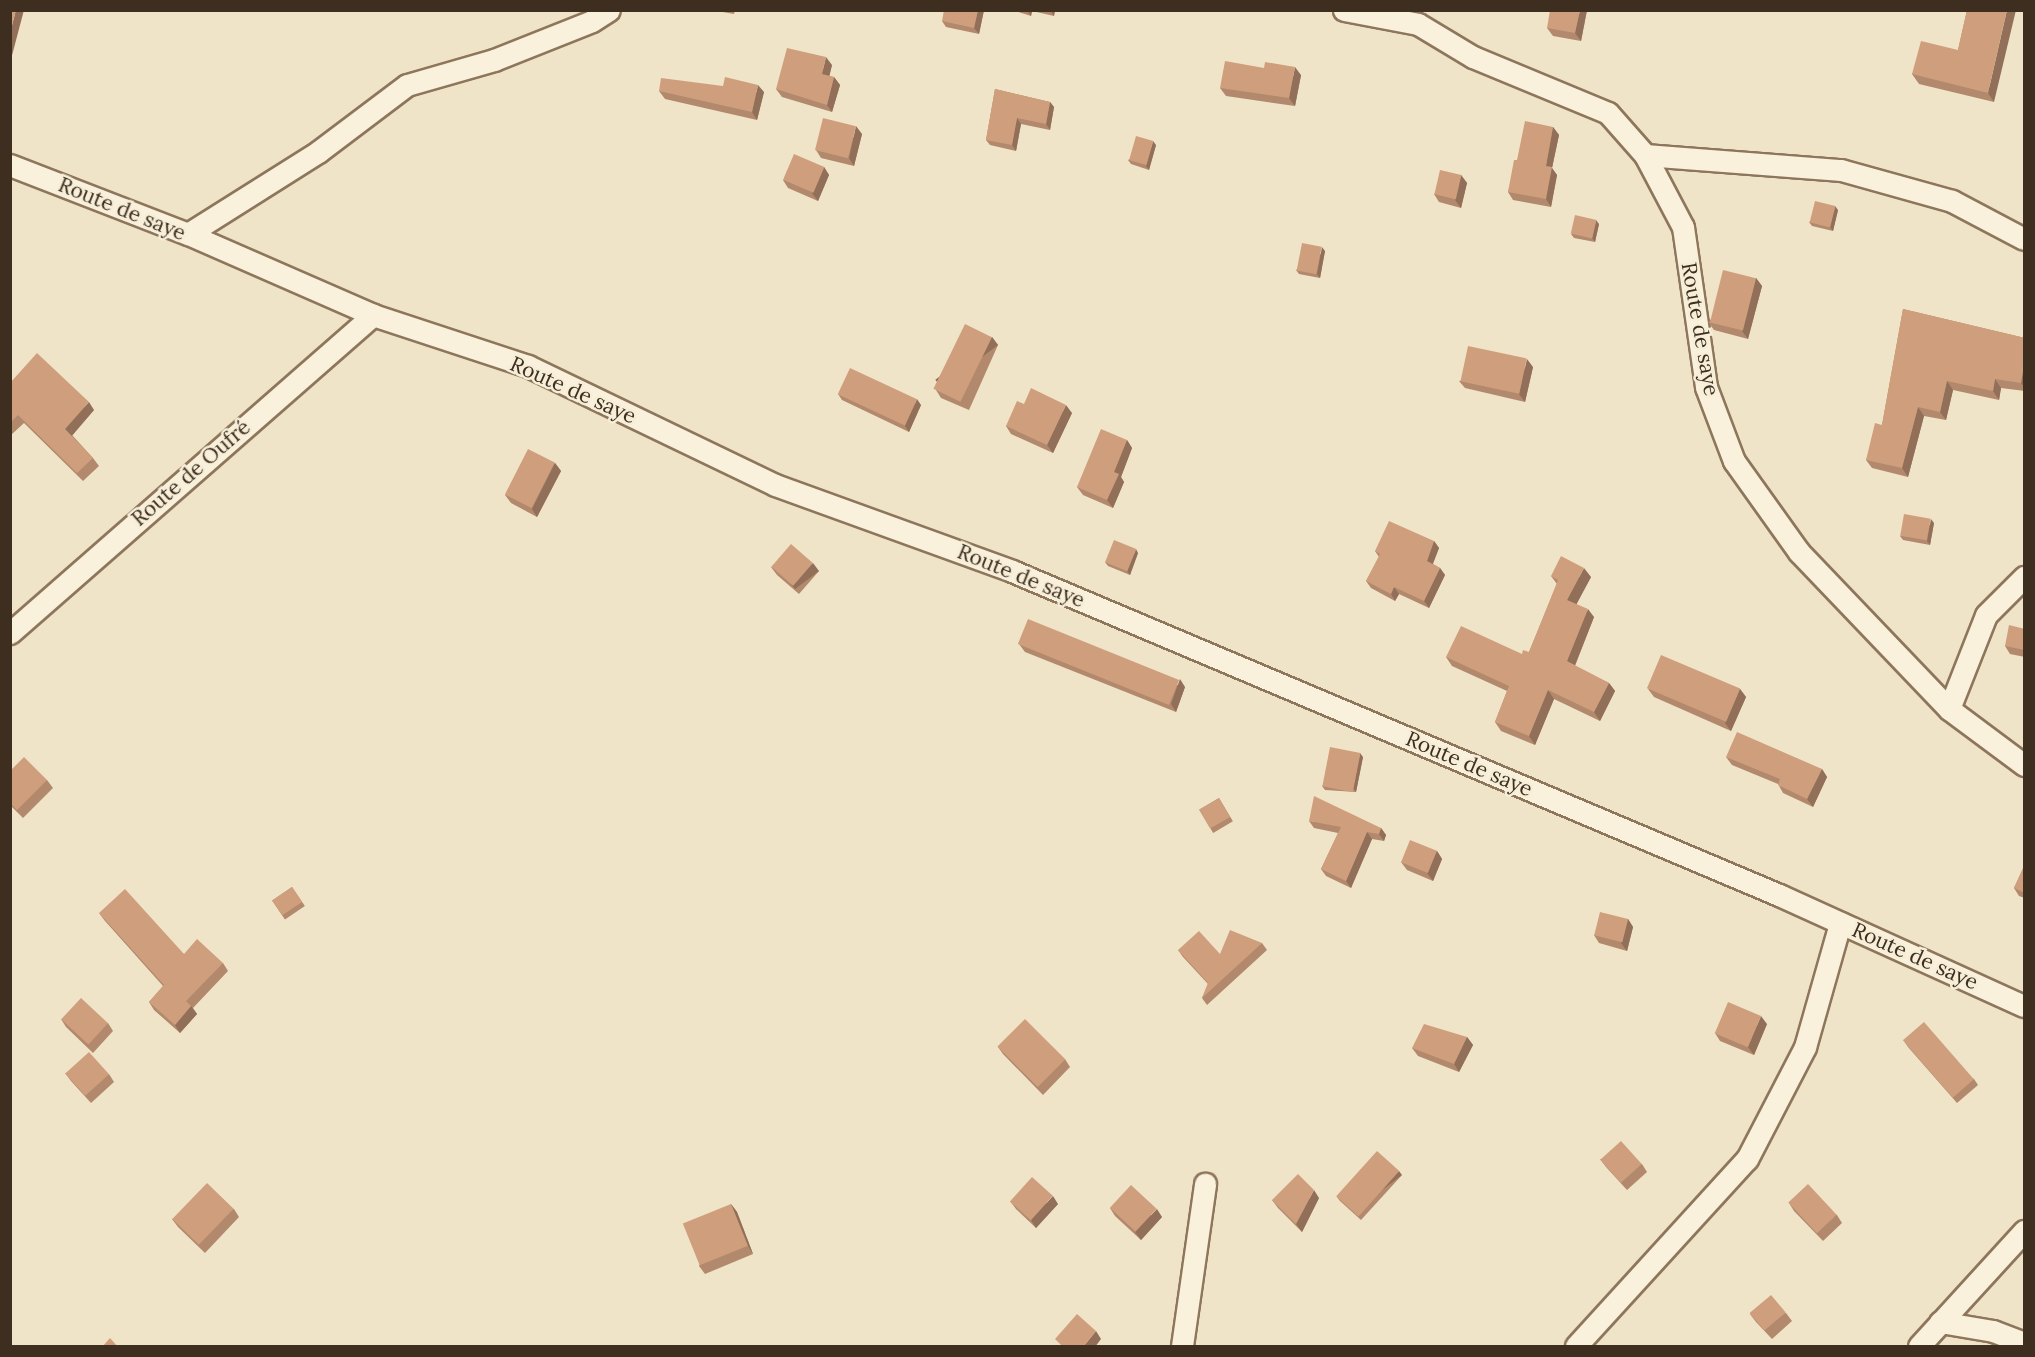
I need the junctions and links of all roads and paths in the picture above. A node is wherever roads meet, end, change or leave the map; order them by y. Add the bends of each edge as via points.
1 (609, 10) edge
2 (1344, 10) edge
3 (1419, 17) edge
4 (1645, 155) junction
5 (10, 165) edge
6 (188, 234) junction
7 (2025, 239) edge
8 (373, 315) junction
9 (2025, 577) edge
10 (10, 633) edge
11 (1949, 709) junction
12 (2025, 765) edge
13 (1840, 923) junction
14 (2025, 1006) edge
15 (1205, 1184) dead end
16 (2025, 1231) edge
17 (1940, 1322) junction
18 (2025, 1343) edge
19 (1182, 1347) edge
20 (1576, 1347) edge
21 (1918, 1347) edge

1 - 6 street via 592,21 494,60 406,85 318,152
2 - 3 street
3 - 4 street, Route de saye via 1473,57 1608,113
4 - 7 street via 1841,170 1952,201
4 - 11 street, Route de saye via 1683,227 1706,387 1734,461 1799,552
5 - 6 street, Route de saye
6 - 8 street, Route de saye
8 - 10 street, Route de Oufré
8 - 13 street, Route de saye via 528,366 776,485 1012,570
9 - 11 street via 1986,615
11 - 12 street, Route de saye
13 - 14 street, Route de saye
13 - 20 street via 1805,1047 1747,1159
15 - 19 street
16 - 17 street
17 - 18 street via 1993,1331
17 - 21 street

